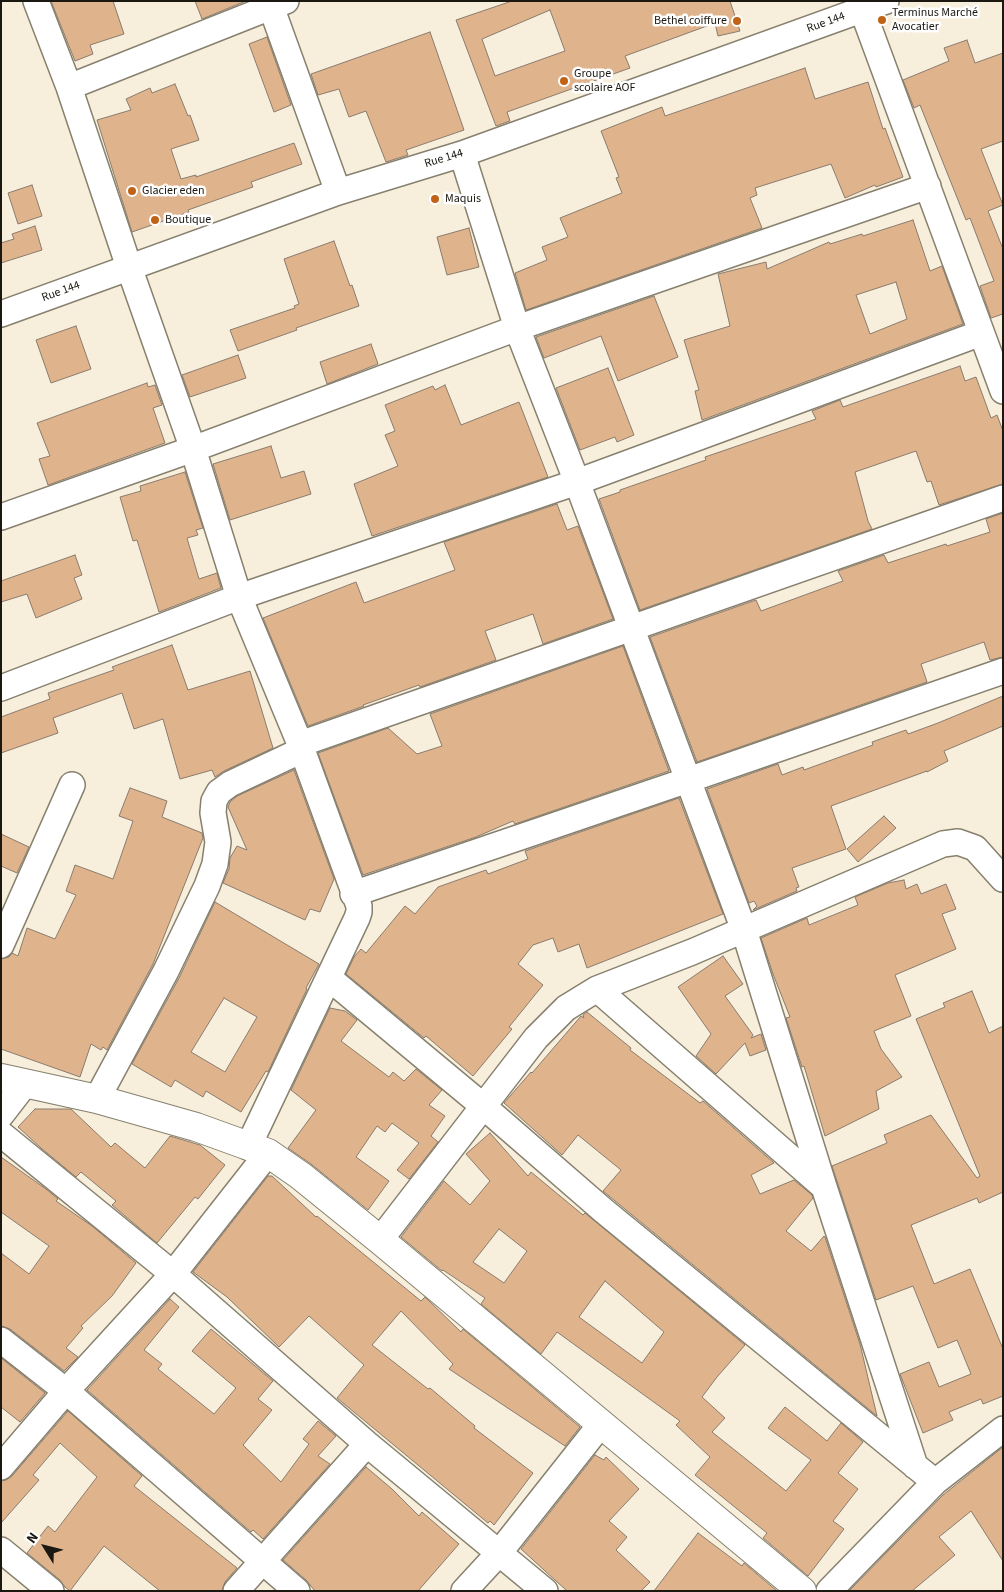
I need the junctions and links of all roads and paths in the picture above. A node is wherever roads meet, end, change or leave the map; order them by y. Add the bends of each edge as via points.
1 (36, 1) edge
2 (886, 1) edge
3 (276, 3) edge
4 (861, 6) edge
5 (69, 87) junction
6 (462, 154) junction
7 (928, 186) junction
8 (338, 192) junction
9 (129, 267) junction
10 (1, 314) edge
11 (517, 328) junction
12 (981, 334) junction
13 (1003, 391) edge
14 (194, 449) junction
15 (577, 482) junction
16 (1003, 498) edge
17 (1, 517) edge
18 (239, 597) junction
19 (631, 629) junction
20 (1003, 671) edge
21 (1, 688) edge
22 (301, 747) junction
23 (688, 780) junction
24 (72, 785) dead end
25 (1003, 879) edge
26 (354, 894) junction
27 (744, 930) junction
28 (1, 945) edge
29 (329, 978) junction
30 (597, 989) junction
31 (13, 1081) edge
32 (97, 1100) junction
33 (484, 1106) junction
34 (1, 1114) edge
35 (1, 1134) edge
36 (258, 1150) junction
37 (824, 1187) junction
38 (380, 1240) junction
39 (173, 1274) junction
40 (1, 1340) edge
41 (66, 1391) junction
42 (601, 1424) junction
43 (1003, 1429) edge
44 (367, 1444) junction
45 (1, 1466) edge
46 (915, 1466) junction
47 (935, 1482) junction
48 (1, 1550) edge
49 (499, 1553) junction
50 (262, 1560) junction
51 (51, 1591) edge
52 (236, 1591) edge
53 (297, 1591) edge
54 (464, 1591) edge
55 (545, 1591) edge
56 (802, 1591) edge
57 (829, 1591) edge

1 - 5 street
2 - 4 street, Rue 144
3 - 5 street
3 - 8 street
4 - 6 street, Rue 144
4 - 7 street
5 - 9 street
6 - 8 street, Rue 144
6 - 11 street
7 - 11 street
7 - 12 street
8 - 9 street, Rue 144
9 - 10 street, Rue 144
9 - 14 street
11 - 14 street
11 - 15 street
12 - 13 street
12 - 15 street
14 - 17 street
14 - 18 street
15 - 18 street
15 - 19 street
16 - 19 street
18 - 21 street
18 - 22 street
19 - 22 street
19 - 23 street
20 - 23 street
22 - 26 street
22 - 32 street via 230,784 216,796 213,813 218,842 207,886
23 - 26 street
23 - 27 street
24 - 28 street
25 - 27 street via 975,848 958,842 943,844
26 - 29 street via 359,912
27 - 30 street
27 - 37 street
29 - 33 street
29 - 36 street
30 - 33 street via 566,1008 536,1038
30 - 37 street
31 - 32 street
31 - 34 street
32 - 36 street via 196,1127
33 - 38 street
33 - 46 street via 604,1211
35 - 39 street
36 - 38 street via 301,1176
36 - 39 street
37 - 46 street
38 - 42 street
39 - 41 street
39 - 44 street
40 - 41 street
41 - 45 street
41 - 50 street
42 - 49 street
42 - 56 street
43 - 47 street
44 - 49 street
44 - 50 street
46 - 47 street
47 - 57 street
48 - 51 street
49 - 54 street
49 - 55 street
50 - 52 street
50 - 53 street

